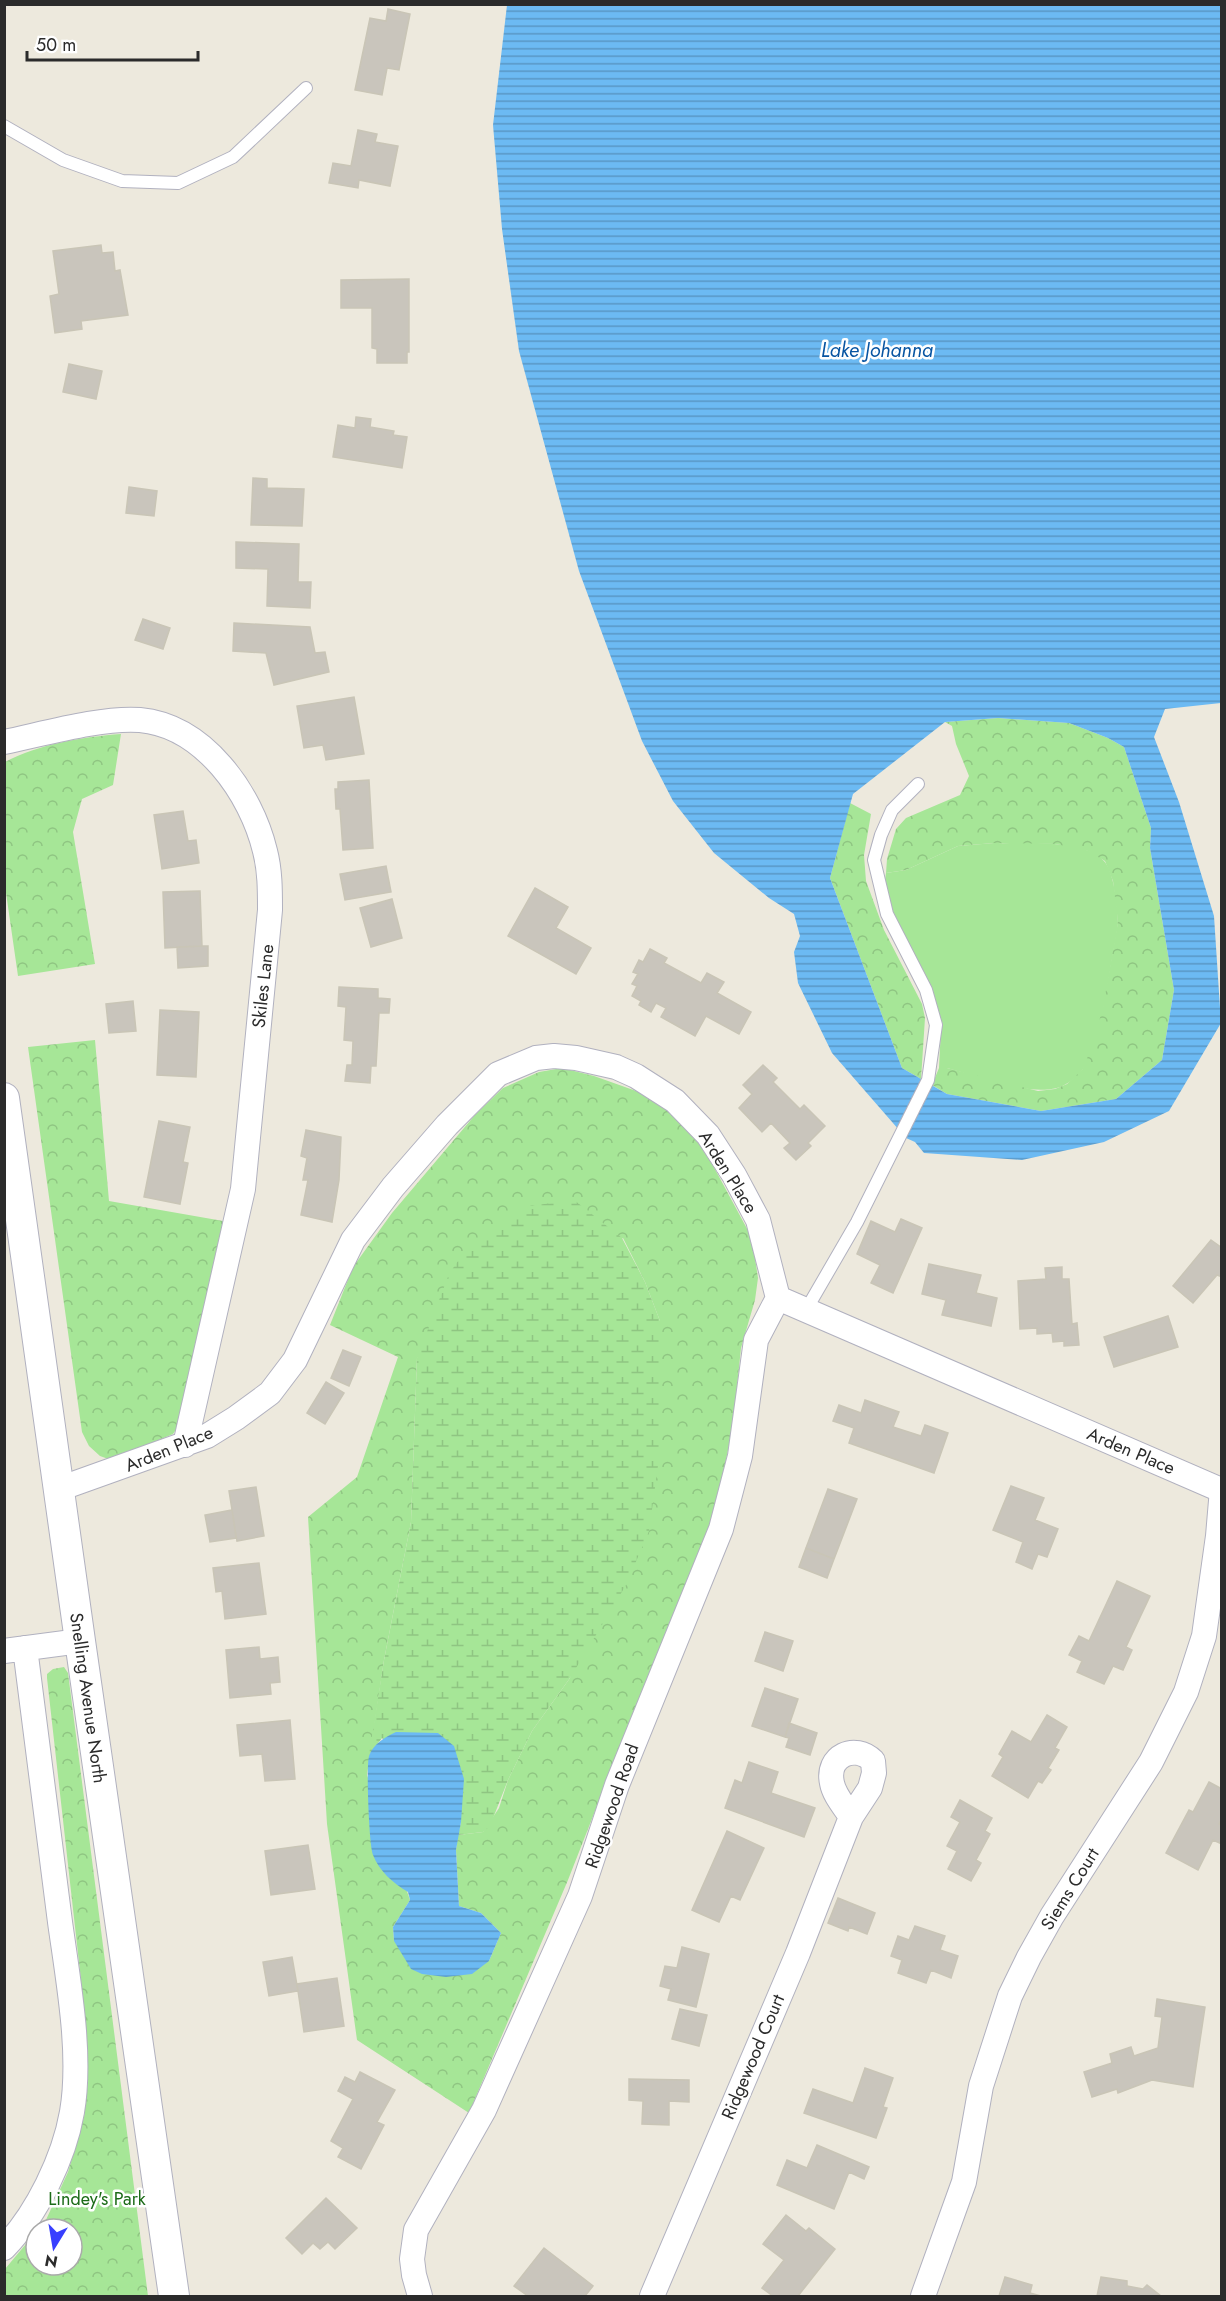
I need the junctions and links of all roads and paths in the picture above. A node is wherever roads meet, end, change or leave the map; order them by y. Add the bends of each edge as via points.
1 (306, 88) dead end
2 (4, 126) edge
3 (4, 742) edge
4 (918, 784) dead end
5 (4, 1098) edge
6 (9, 1174) edge
7 (777, 1298) junction
8 (806, 1310) junction
9 (185, 1444) junction
10 (59, 1489) junction
11 (1221, 1490) edge
12 (80, 1641) junction
13 (15, 1649) edge
14 (851, 1817) dead end
15 (4, 2248) edge
16 (174, 2296) edge
17 (420, 2296) edge
18 (652, 2296) edge
19 (923, 2296) edge

1 - 2 lane via 233,157 178,183 122,181 63,160
3 - 9 street, Skiles Lane via 111,720 140,720 175,730 208,752 238,787 266,853 270,910 243,1189
4 - 8 lane via 892,810 874,860 887,914 926,990 936,1025 928,1080 857,1222
5 - 6 street, Snelling Avenue North
6 - 10 street, Snelling Avenue North
7 - 8 street, Arden Place
7 - 9 street, Arden Place via 758,1220 708,1135 675,1101 616,1067 576,1058 536,1058 498,1074 393,1187 353,1240 295,1360 270,1393 207,1436
7 - 17 street, Ridgewood Road via 756,1340 740,1455 721,1529 617,1785 580,1896 484,2110 416,2230 412,2259
8 - 11 street, Arden Place
9 - 10 street, Arden Place
10 - 12 street, Snelling Avenue North
11 - 19 street, Siems Court via 1204,1636 1186,1692 1151,1762 1052,1916 1010,1996 981,2086 964,2182
12 - 13 street
12 - 16 street, Snelling Avenue North
13 - 15 street via 67,1974 76,2076 61,2157 39,2199
14 - 18 street, Ridgewood Court via 798,1953

